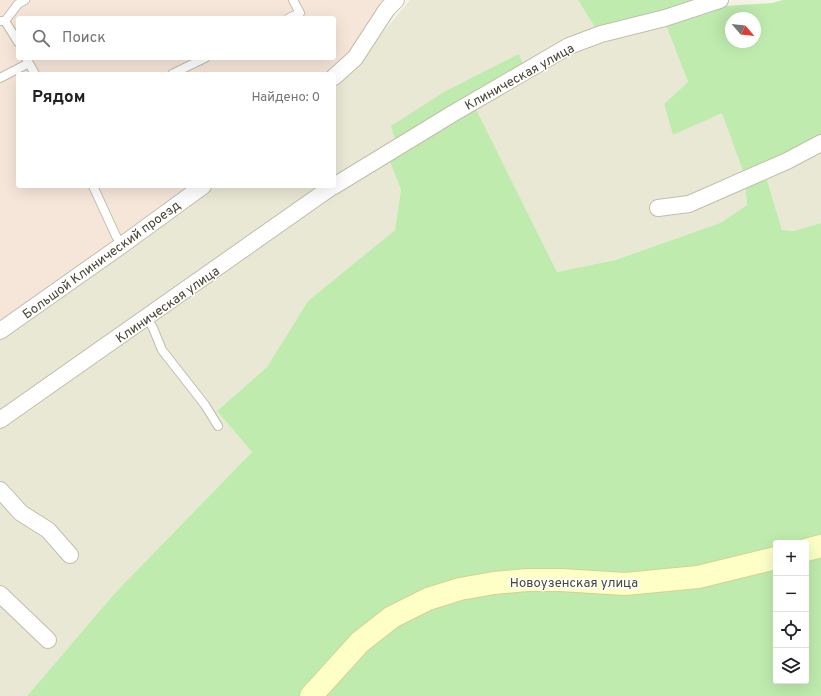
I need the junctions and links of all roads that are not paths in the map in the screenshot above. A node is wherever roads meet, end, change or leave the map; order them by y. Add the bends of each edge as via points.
1 (25, 0) edge
2 (293, 0) edge
3 (396, 0) edge
4 (720, 0) edge
5 (293, 16) edge
6 (2, 21) edge
7 (16, 39) edge
8 (201, 60) edge
9 (28, 61) edge
10 (34, 72) edge
11 (176, 72) edge
12 (336, 75) edge
13 (0, 78) edge
14 (821, 143) edge
15 (336, 185) edge
16 (94, 188) edge
17 (199, 188) edge
18 (331, 188) edge
19 (658, 208) dead end
20 (122, 245) junction
21 (147, 318) junction
22 (0, 331) edge
23 (0, 420) edge
24 (218, 426) dead end
25 (0, 490) edge
26 (821, 546) edge
27 (809, 549) edge
28 (70, 555) dead end
29 (773, 559) edge
30 (0, 594) edge
31 (48, 640) dead end
32 (311, 696) edge

1 - 6 lane
2 - 5 lane via 300,13
3 - 12 street via 387,9 355,58
4 - 15 street, Клиническая улица via 665,18 601,34 569,46
6 - 7 lane
8 - 11 lane
9 - 10 lane
9 - 13 lane
14 - 19 street via 787,161 689,204
16 - 20 lane
17 - 20 street, Большой Клинический проезд
18 - 21 street, Клиническая улица
20 - 22 street, Большой Клинический проезд
21 - 23 street, Клиническая улица
21 - 24 lane via 162,350
25 - 28 street via 21,513 48,530
26 - 27 main road
29 - 32 main road, Новоузенская улица via 698,577 625,584 527,580 460,589 428,599 392,617 360,642
30 - 31 street

